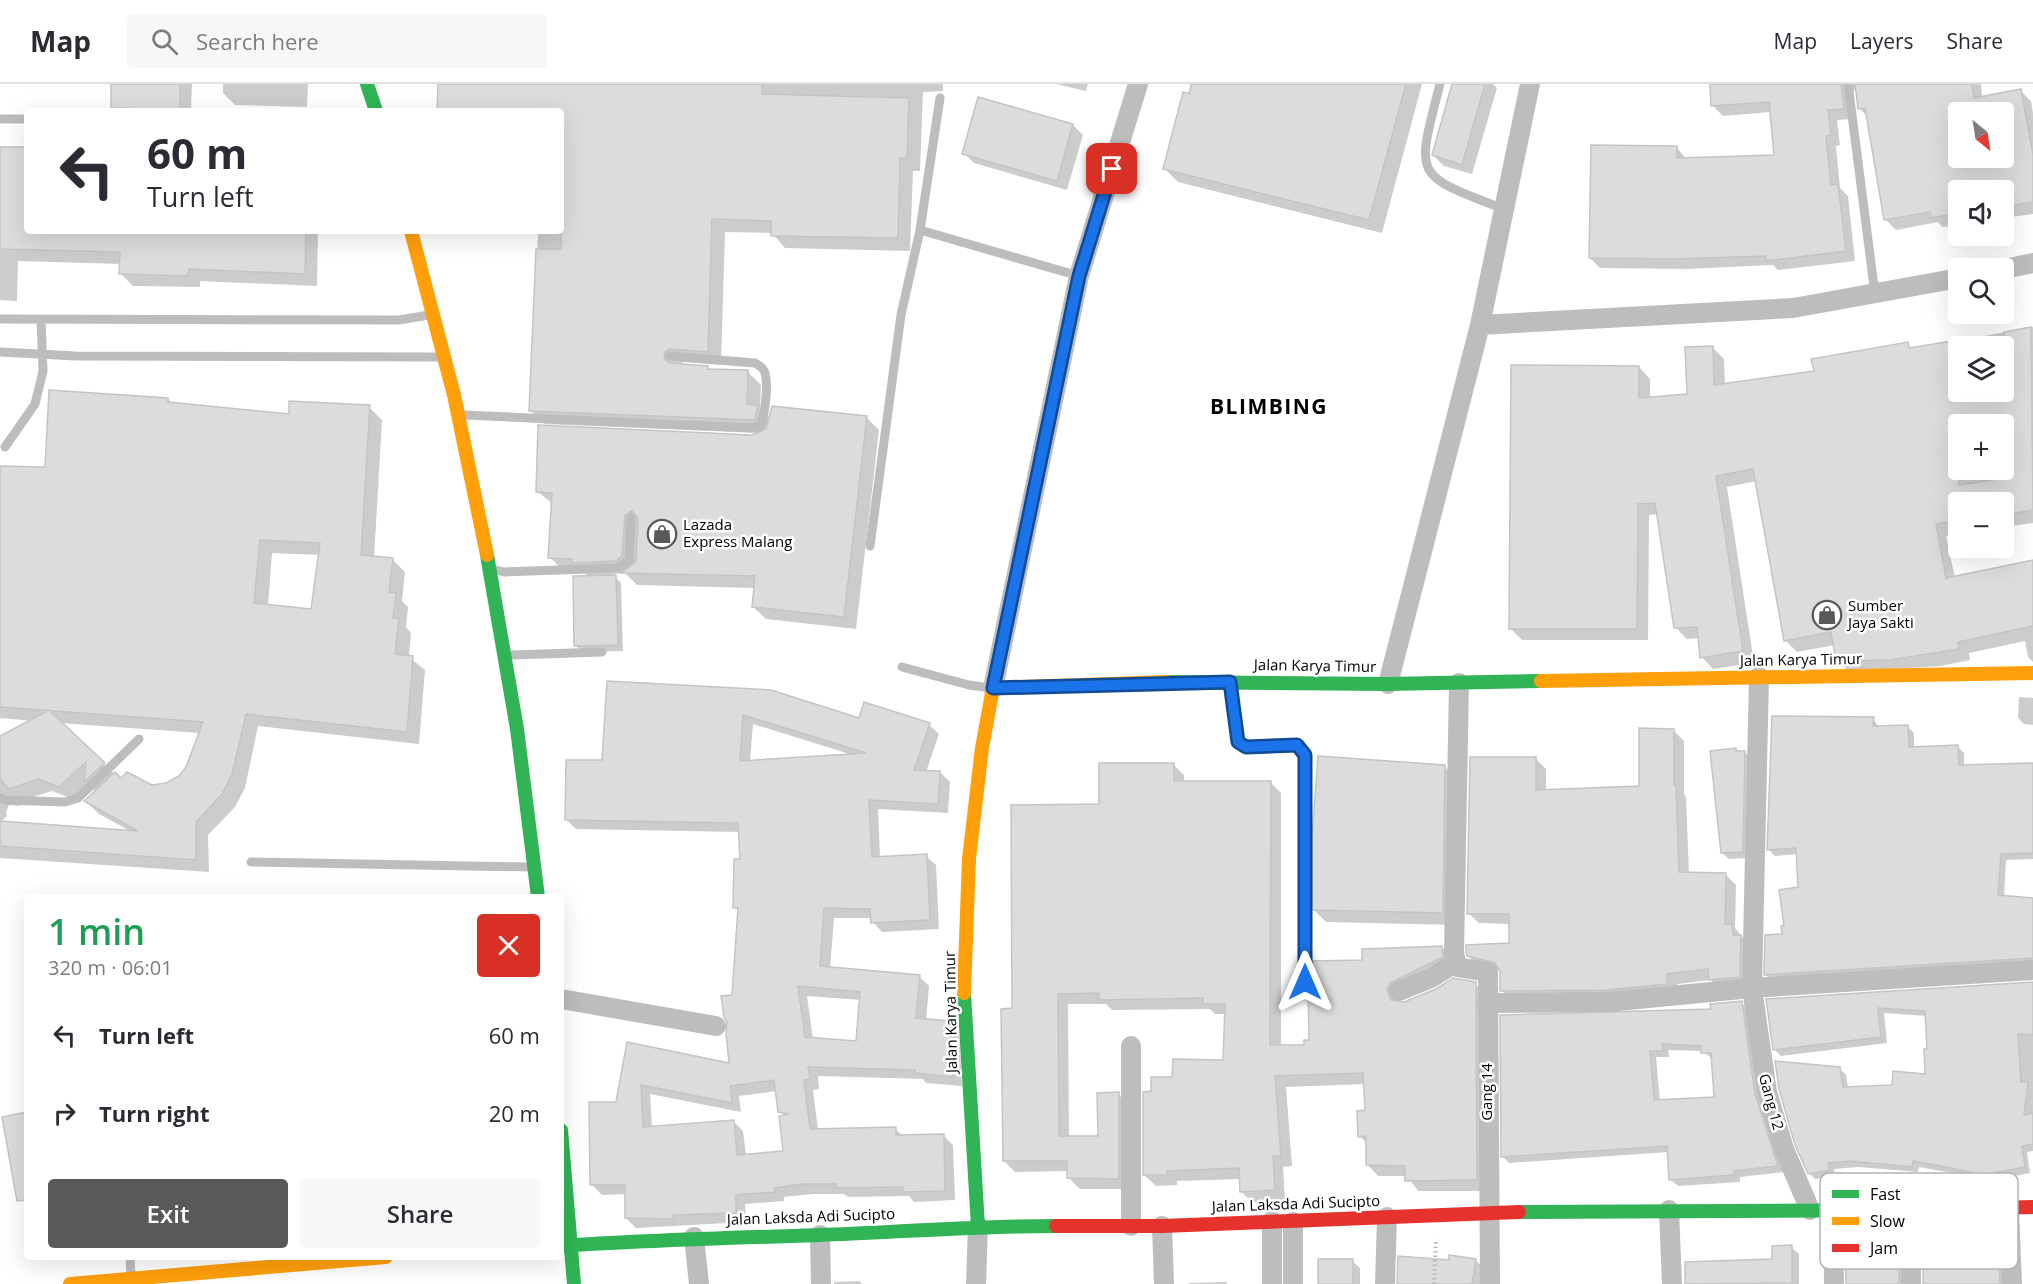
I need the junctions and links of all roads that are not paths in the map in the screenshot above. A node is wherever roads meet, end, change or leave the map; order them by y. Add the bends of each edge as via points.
1 (367, 84) edge
2 (1138, 84) edge
3 (1440, 84) edge
4 (1530, 84) edge
5 (1848, 84) edge
6 (940, 98) dead end
7 (375, 108) edge
8 (0, 119) edge
9 (24, 119) edge
10 (1504, 209) junction
11 (920, 230) junction
12 (412, 234) edge
13 (2033, 263) edge
14 (2014, 267) edge
15 (1079, 276) junction
16 (1948, 280) edge
17 (1875, 294) junction
18 (433, 314) junction
19 (0, 319) edge
20 (41, 320) junction
21 (1480, 325) junction
22 (0, 352) edge
23 (42, 354) junction
24 (670, 356) dead end
25 (444, 357) junction
26 (459, 414) junction
27 (5, 447) dead end
28 (630, 518) dead end
29 (870, 546) dead end
30 (490, 568) junction
31 (602, 652) dead end
32 (507, 654) junction
33 (902, 667) dead end
34 (2033, 673) edge
35 (1759, 677) junction
36 (1230, 682) junction
37 (1459, 683) junction
38 (1388, 684) junction
39 (993, 688) junction
40 (139, 739) dead end
41 (0, 798) edge
42 (251, 862) dead end
43 (535, 867) junction
44 (538, 894) edge
45 (1455, 963) junction
46 (2033, 970) edge
47 (1305, 982) dead end
48 (1752, 988) junction
49 (1400, 992) dead end
50 (564, 1000) edge
51 (1487, 1003) junction
52 (716, 1026) dead end
53 (1131, 1046) dead end
54 (2033, 1207) edge
55 (2018, 1208) edge
56 (1669, 1210) junction
57 (1810, 1210) junction
58 (1820, 1210) edge
59 (1488, 1212) junction
60 (564, 1216) edge
61 (1387, 1217) junction
62 (1272, 1221) junction
63 (1293, 1221) junction
64 (978, 1226) junction
65 (1131, 1226) junction
66 (1162, 1226) junction
67 (820, 1234) junction
68 (694, 1237) junction
69 (565, 1245) edge
70 (130, 1260) edge
71 (355, 1260) edge
72 (1834, 1269) edge
73 (2011, 1269) edge
74 (131, 1282) edge
75 (70, 1284) edge
76 (574, 1284) edge
77 (699, 1284) edge
78 (821, 1284) edge
79 (976, 1284) edge
80 (1164, 1284) edge
81 (1272, 1284) edge
82 (1293, 1284) edge
83 (1385, 1284) edge
84 (1490, 1284) edge
85 (1672, 1284) edge
86 (1834, 1284) edge
87 (2012, 1284) edge

1 - 7 main road
2 - 15 street
3 - 10 lane via 1424,147 1424,162 1439,183
4 - 10 street
5 - 17 lane
6 - 11 lane
8 - 9 lane
10 - 21 street
11 - 15 lane
11 - 29 lane via 901,315
12 - 18 main road
13 - 14 street
15 - 39 street
16 - 17 street
17 - 21 street via 1793,308
18 - 20 lane via 399,320
18 - 25 main road
19 - 20 lane
20 - 23 lane
21 - 38 street
22 - 23 lane
23 - 25 lane
23 - 27 lane via 43,371 35,404
24 - 26 lane via 755,363 764,369 764,419 760,426
25 - 26 main road
26 - 30 main road
28 - 30 lane via 629,560 618,568 504,572
30 - 32 main road
31 - 32 lane
32 - 43 main road
33 - 39 lane
34 - 35 main road, Jalan Karya Timur
35 - 37 main road, Jalan Karya Timur
35 - 48 street, Gang 12
36 - 38 main road, Jalan Karya Timur
36 - 39 main road, Jalan Karya Timur
36 - 47 lane via 1238,742 1246,747 1297,745 1305,755
37 - 38 main road, Jalan Karya Timur
37 - 45 street
39 - 64 main road, Jalan Karya Timur via 969,859 964,995
40 - 41 lane via 78,798 65,802
42 - 43 lane
43 - 44 main road
45 - 49 street
45 - 51 street, Gang 14 via 1457,967 1488,972
46 - 48 street
48 - 51 street via 1607,1002
48 - 57 street, Gang 12 via 1767,1092 1784,1149
50 - 52 street
51 - 59 street, Gang 14
53 - 65 street
54 - 55 main road, Jalan Laksda Adi Sucipto
56 - 57 main road, Jalan Laksda Adi Sucipto
56 - 59 main road, Jalan Laksda Adi Sucipto
56 - 85 street
57 - 58 main road, Jalan Laksda Adi Sucipto
59 - 61 main road, Jalan Laksda Adi Sucipto
59 - 84 street, Gang 14
60 - 69 main road
61 - 63 main road, Jalan Laksda Adi Sucipto
61 - 83 street
62 - 63 main road, Jalan Laksda Adi Sucipto
62 - 66 main road, Jalan Laksda Adi Sucipto
62 - 81 street
63 - 82 street
64 - 65 main road, Jalan Laksda Adi Sucipto
64 - 67 main road, Jalan Laksda Adi Sucipto
64 - 79 street
65 - 66 main road, Jalan Laksda Adi Sucipto
66 - 80 street
67 - 68 main road, Jalan Laksda Adi Sucipto
67 - 78 street
68 - 69 main road, Jalan Laksda Adi Sucipto
68 - 77 street
69 - 76 main road
70 - 74 lane
71 - 74 main road
72 - 86 street
73 - 87 street
74 - 75 main road

